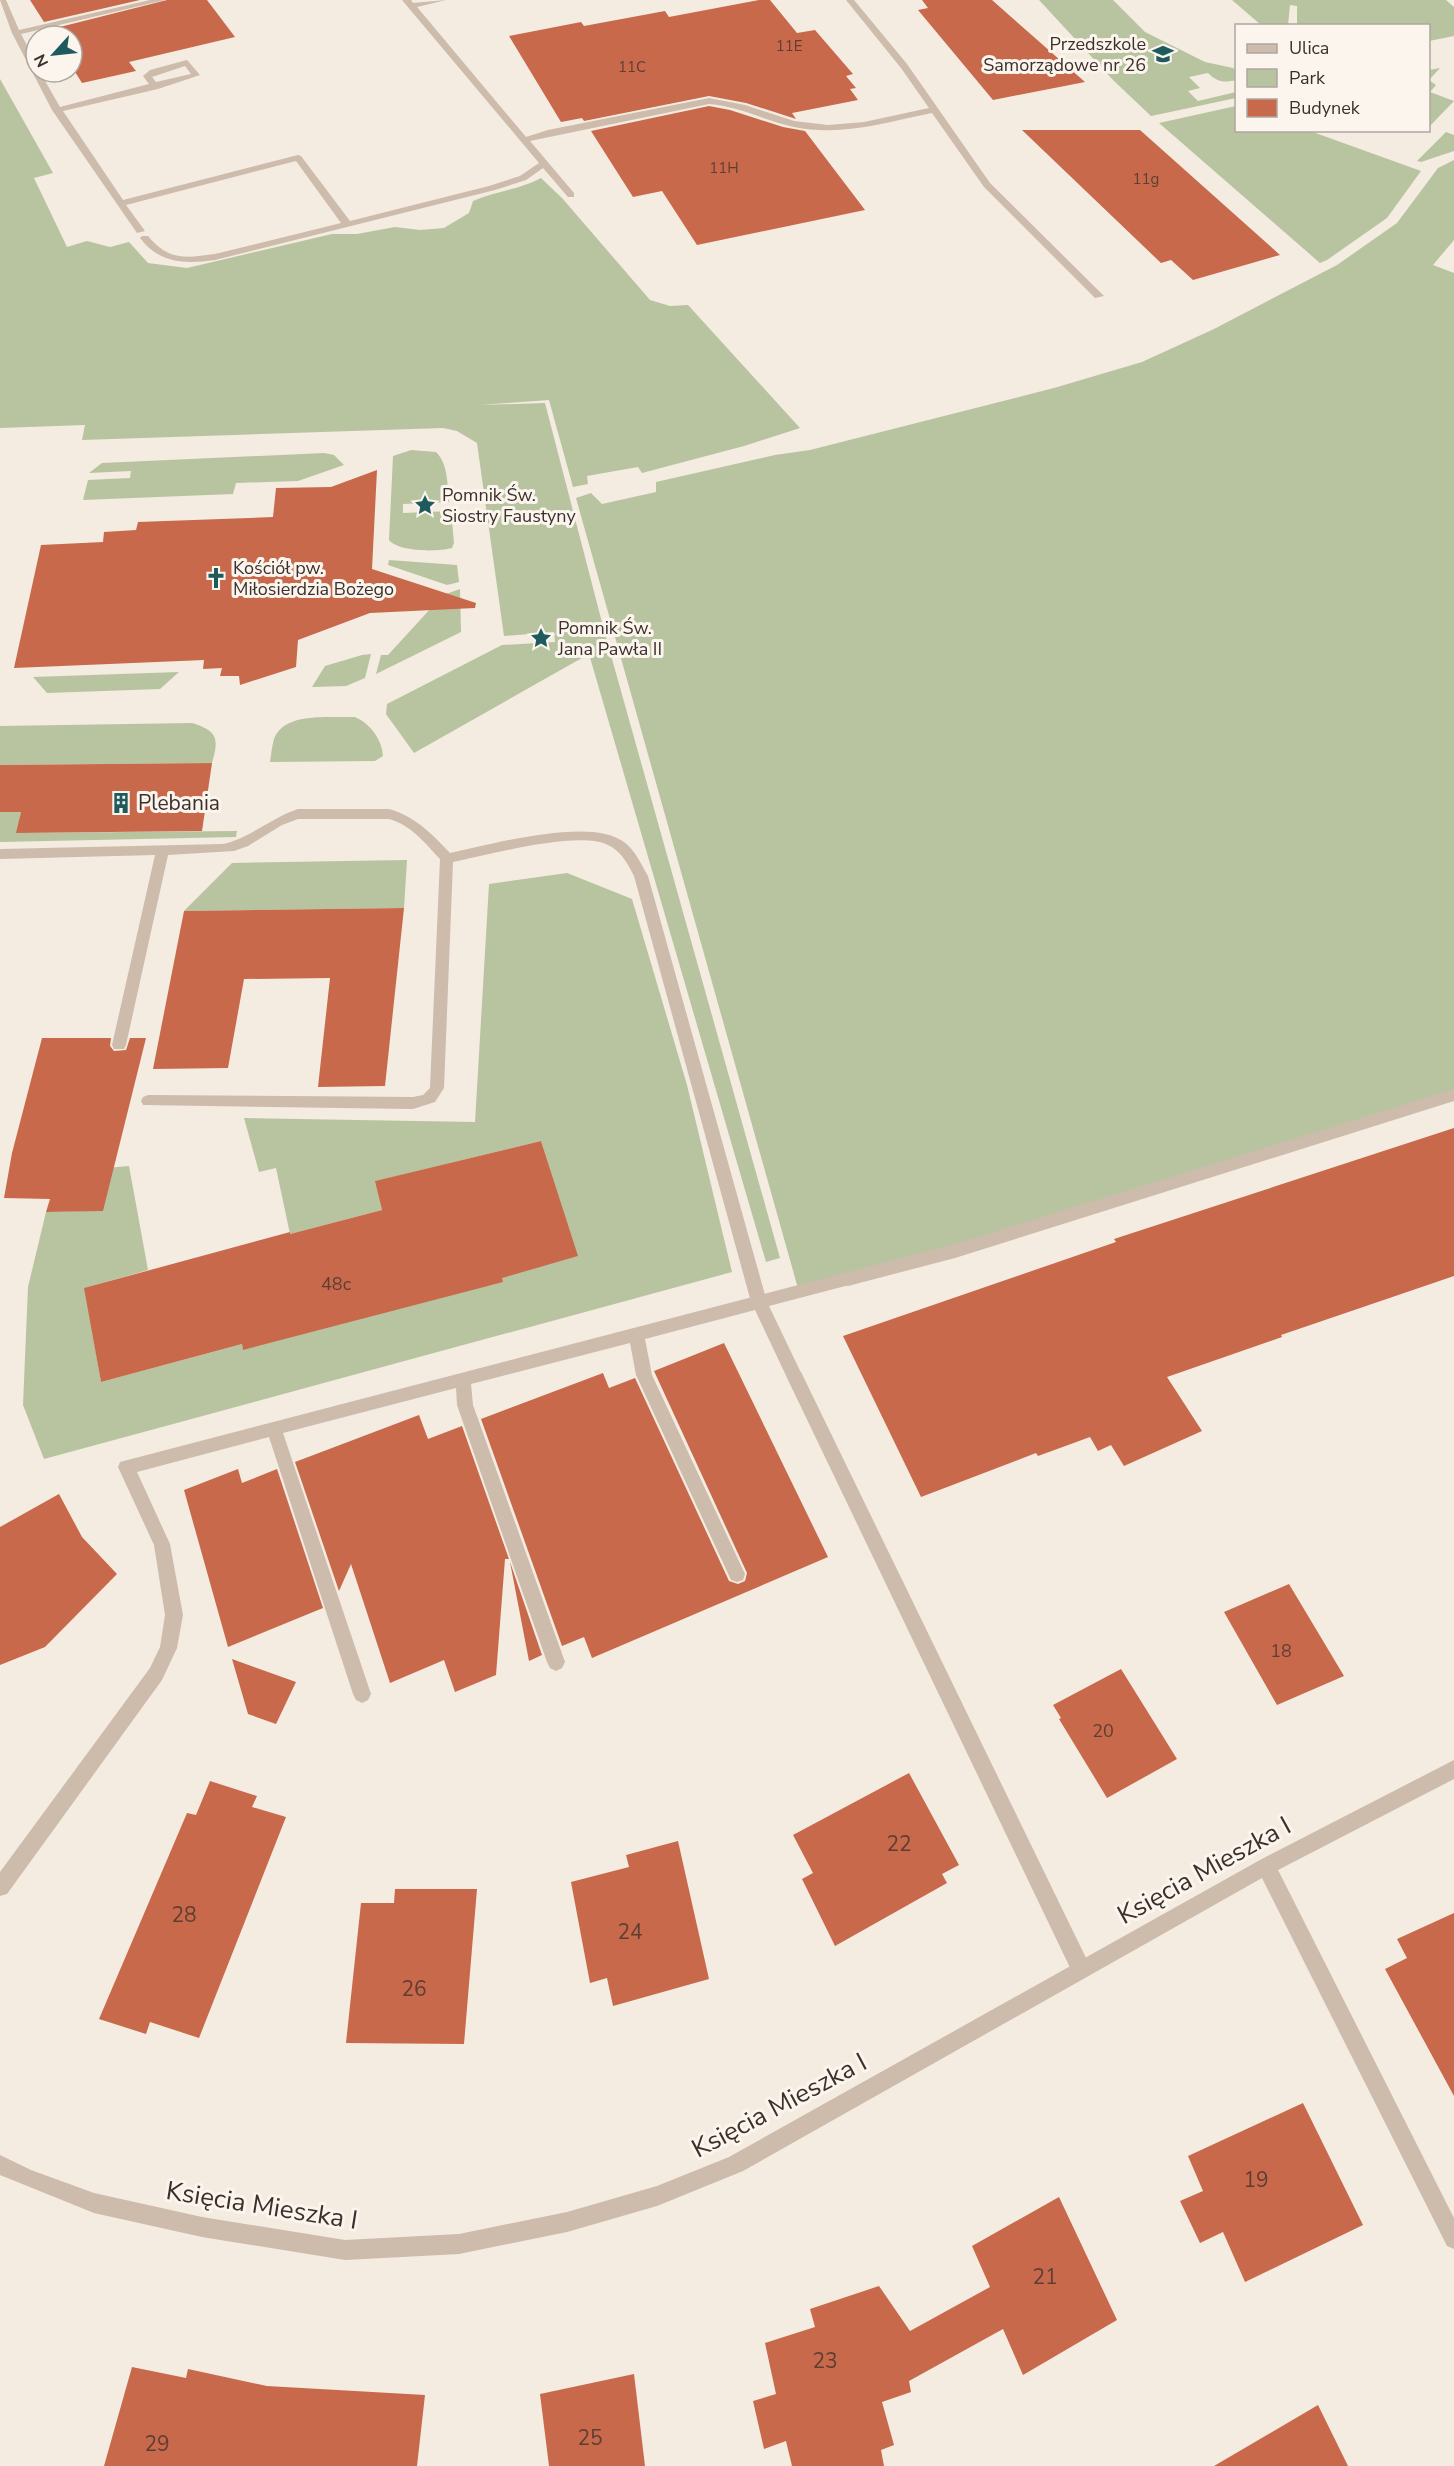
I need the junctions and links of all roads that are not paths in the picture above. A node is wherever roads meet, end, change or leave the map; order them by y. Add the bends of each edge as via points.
1 (2, 0) edge
2 (161, 0) edge
3 (442, 0) edge
4 (850, 0) edge
5 (408, 3) edge
6 (16, 33) junction
7 (24, 49) edge
8 (43, 84) edge
9 (155, 87) junction
10 (57, 110) junction
11 (934, 110) junction
12 (525, 140) junction
13 (305, 148) dead end
14 (544, 164) junction
15 (293, 168) dead end
16 (144, 194) junction
17 (571, 195) dead end
18 (120, 204) junction
19 (348, 225) junction
20 (1099, 296) dead end
21 (163, 850) junction
22 (0, 854) edge
23 (447, 858) junction
24 (119, 1046) dead end
25 (1454, 1095) edge
26 (148, 1101) dead end
27 (759, 1302) junction
28 (636, 1334) junction
29 (464, 1379) junction
30 (274, 1429) junction
31 (737, 1574) dead end
32 (556, 1662) dead end
33 (362, 1694) dead end
34 (1454, 1769) edge
35 (1266, 1866) junction
36 (0, 1887) edge
37 (1082, 1969) junction
38 (0, 2165) edge
39 (1454, 2239) edge

1 - 6 street
2 - 6 street
3 - 5 street
4 - 11 street via 884,39
5 - 12 street
6 - 7 street
8 - 10 street
9 - 9 street via 186,78 196,75 187,63 153,72 147,76
9 - 10 street
10 - 18 street
11 - 12 street via 836,129 793,124 734,103 709,101
11 - 20 street via 987,185
12 - 14 street
13 - 16 street
14 - 17 street
14 - 19 street via 523,178 492,188
15 - 16 street via 148,206
16 - 18 street
16 - 19 street via 298,158
18 - 19 street via 154,251 187,261 215,258
21 - 22 street
21 - 23 street via 238,847 273,823 298,814 389,814 402,816 418,827
21 - 24 street
23 - 26 street via 437,1088 433,1097 413,1103
23 - 27 street via 560,837 586,836 607,838 623,848 633,861 644,887
25 - 27 street via 954,1251
27 - 28 street
27 - 37 street
28 - 29 street
28 - 31 street via 644,1375
29 - 30 street
29 - 32 street via 465,1405
30 - 33 street
30 - 36 street via 126,1467 162,1544 174,1615 168,1648 156,1674
34 - 35 street, Księcia Mieszka I
35 - 37 street, Księcia Mieszka I
35 - 39 street
37 - 38 street, Księcia Mieszka I via 736,2164 657,2196 567,2222 459,2244 345,2250 202,2227 94,2203

